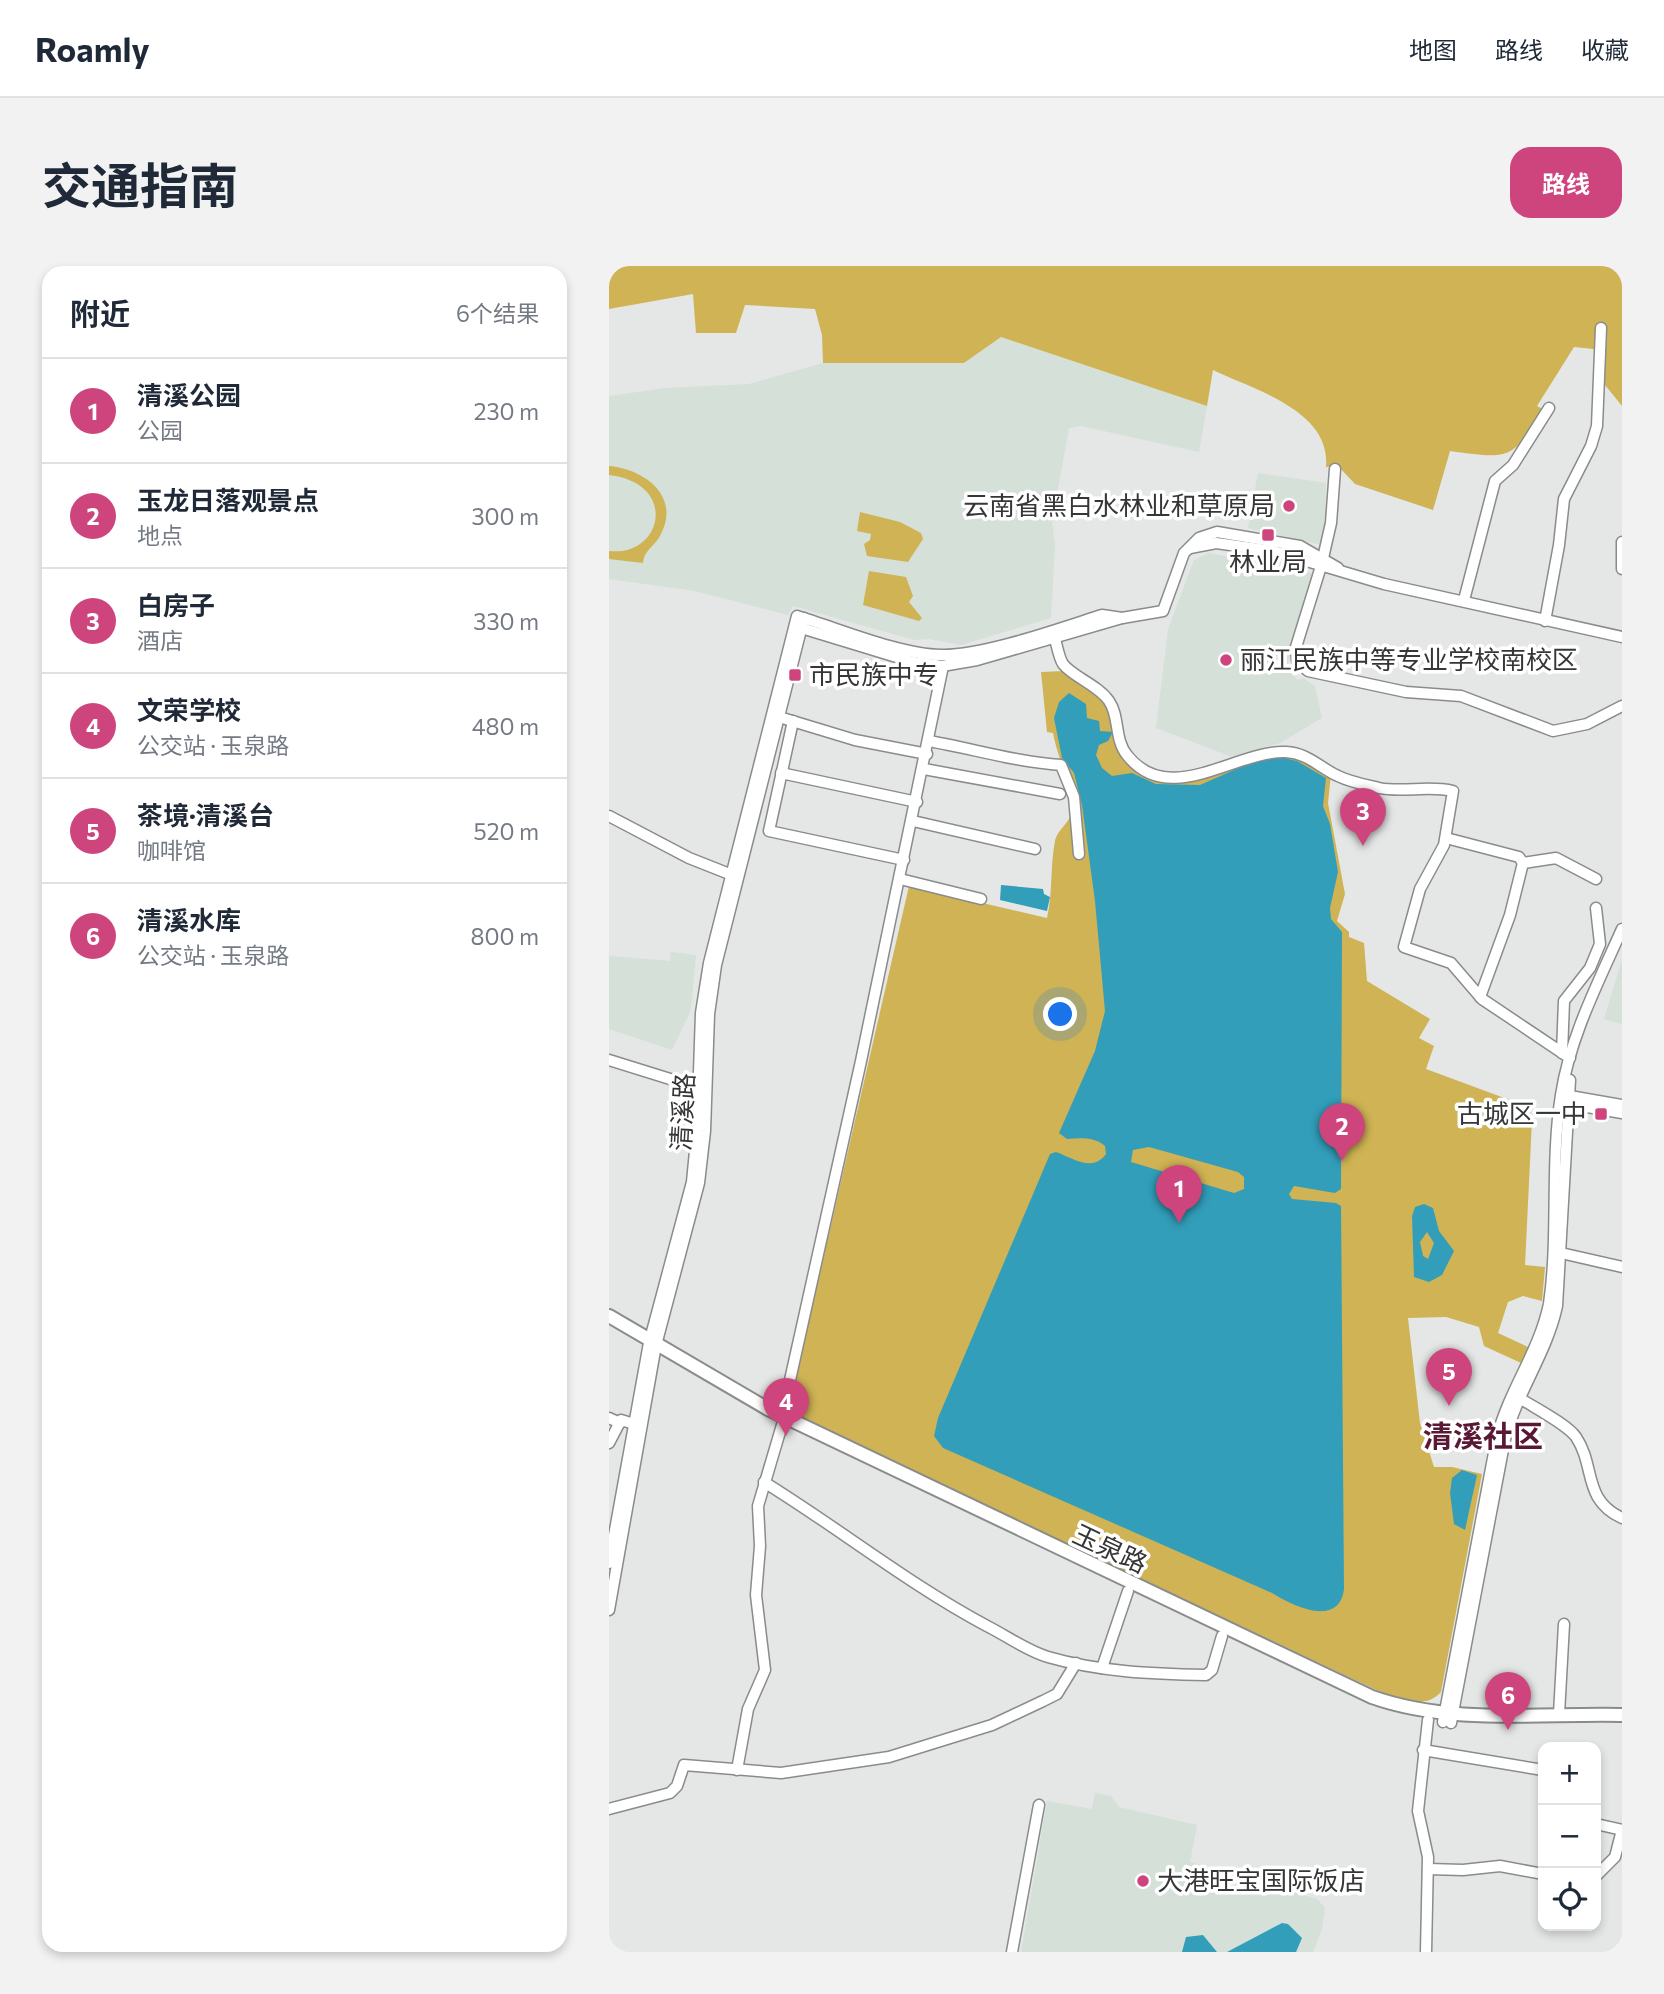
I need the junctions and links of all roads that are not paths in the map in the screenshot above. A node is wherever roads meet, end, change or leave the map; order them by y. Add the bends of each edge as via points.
1 (1601, 328) dead end
2 (1549, 408) dead end
3 (1335, 469) dead end
4 (1622, 542) edge
5 (1323, 561) junction
6 (1622, 569) edge
7 (1464, 600) junction
8 (1122, 618) junction
9 (1545, 621) junction
10 (799, 622) junction
11 (1622, 637) edge
12 (1055, 639) junction
13 (943, 666) junction
14 (1622, 706) edge
15 (779, 717) junction
16 (793, 721) junction
17 (929, 741) junction
18 (927, 754) junction
19 (924, 769) junction
20 (781, 773) junction
21 (1060, 794) dead end
22 (917, 802) junction
23 (609, 816) edge
24 (913, 821) junction
25 (1446, 838) junction
26 (1035, 849) dead end
27 (1079, 854) dead end
28 (904, 860) junction
29 (1523, 863) junction
30 (731, 875) junction
31 (900, 879) junction
32 (1596, 879) dead end
33 (981, 899) dead end
34 (1596, 908) dead end
35 (1622, 929) edge
36 (1594, 960) junction
37 (1606, 965) junction
38 (1480, 996) junction
39 (1574, 1045) junction
40 (1566, 1055) junction
41 (609, 1059) edge
42 (699, 1088) junction
43 (1564, 1099) junction
44 (1622, 1105) edge
45 (1622, 1114) edge
46 (1561, 1253) junction
47 (1622, 1267) edge
48 (609, 1316) edge
49 (609, 1325) edge
50 (652, 1346) junction
51 (1518, 1397) junction
52 (609, 1418) edge
53 (782, 1420) junction
54 (620, 1423) junction
55 (633, 1424) junction
56 (609, 1443) edge
57 (764, 1482) junction
58 (1622, 1518) edge
59 (609, 1563) edge
60 (1128, 1591) junction
61 (609, 1610) edge
62 (1564, 1624) dead end
63 (1222, 1636) junction
64 (1076, 1663) junction
65 (1102, 1668) junction
66 (1559, 1714) junction
67 (1622, 1715) edge
68 (1448, 1718) junction
69 (1428, 1720) junction
70 (1622, 1723) edge
71 (1423, 1750) junction
72 (1538, 1769) edge
73 (737, 1770) junction
74 (1039, 1805) dead end
75 (609, 1809) edge
76 (1601, 1825) edge
77 (1622, 1830) edge
78 (1428, 1869) junction
79 (1601, 1871) edge
80 (1538, 1873) edge
81 (1012, 1952) edge
82 (1426, 1952) edge

1 - 9 street via 1597,426 1564,499
2 - 7 street via 1513,466 1495,481
3 - 5 street
4 - 6 street
5 - 7 street via 1384,584
5 - 8 street via 1300,546 1217,532 1199,538 1187,549 1165,609
5 - 14 street via 1296,647 1297,660 1308,671 1406,692 1461,696 1553,731 1587,724
7 - 9 street
8 - 10 street via 1102,615 942,656
8 - 12 street
9 - 11 street
10 - 13 street via 913,662
10 - 15 street, 清溪路
10 - 30 street, 清溪路
12 - 13 street
12 - 25 street via 1063,664 1109,701 1126,754 1153,774 1199,776 1257,756 1298,754 1337,776 1381,788 1453,791
13 - 17 street
15 - 16 street
15 - 50 street, 清溪路 via 714,974 699,1183
16 - 18 street via 855,740
16 - 20 street
17 - 18 street
17 - 27 street via 1023,762 1061,765 1073,792
18 - 19 street
19 - 21 street
19 - 22 street
20 - 22 street
20 - 28 street via 769,831
22 - 24 street
23 - 30 street via 689,859
24 - 26 street
24 - 28 street
25 - 29 street via 1518,857
25 - 38 street via 1420,889 1404,947 1447,960
28 - 31 street
29 - 32 street via 1556,858
29 - 38 street via 1510,915
30 - 42 street, 清溪路 via 705,983
31 - 33 street
31 - 53 street
34 - 36 street via 1601,939
35 - 37 street
36 - 37 street
36 - 40 street via 1564,1001
37 - 39 street
38 - 40 street
39 - 40 street
39 - 43 street
40 - 43 street
41 - 42 street
42 - 50 street, 清溪路 via 689,1197
43 - 44 street
43 - 45 street
43 - 46 street
43 - 68 street via 1547,1314 1499,1429
46 - 47 street
46 - 51 street via 1552,1325
48 - 50 main road, 玉泉路
49 - 50 main road, 玉泉路
50 - 53 main road, 玉泉路
50 - 55 street, 清溪路
50 - 61 street, 清溪路
51 - 58 street via 1576,1437 1597,1498
51 - 68 street via 1505,1439
52 - 54 street
53 - 57 street
53 - 60 main road, 玉泉路
53 - 68 main road, 玉泉路 via 1355,1690
54 - 55 street
54 - 56 street
55 - 59 street, 清溪路
57 - 64 street via 929,1595 1036,1652
57 - 73 street via 758,1506 756,1595 765,1670 748,1709
60 - 63 main road, 玉泉路
60 - 65 street
62 - 66 street
63 - 65 street via 1212,1670 1206,1675
63 - 69 main road, 玉泉路 via 1351,1698 1401,1716
64 - 65 street
64 - 73 street via 1057,1694 992,1725 895,1755 782,1773
66 - 67 main road, 玉泉路
66 - 68 main road, 玉泉路
68 - 69 main road, 玉泉路
68 - 70 main road, 玉泉路
69 - 71 street
71 - 72 street
71 - 78 street via 1418,1811
73 - 75 street via 684,1765 670,1793
74 - 81 street
76 - 77 street
77 - 79 street via 1615,1857
78 - 80 street via 1500,1866
78 - 82 street

